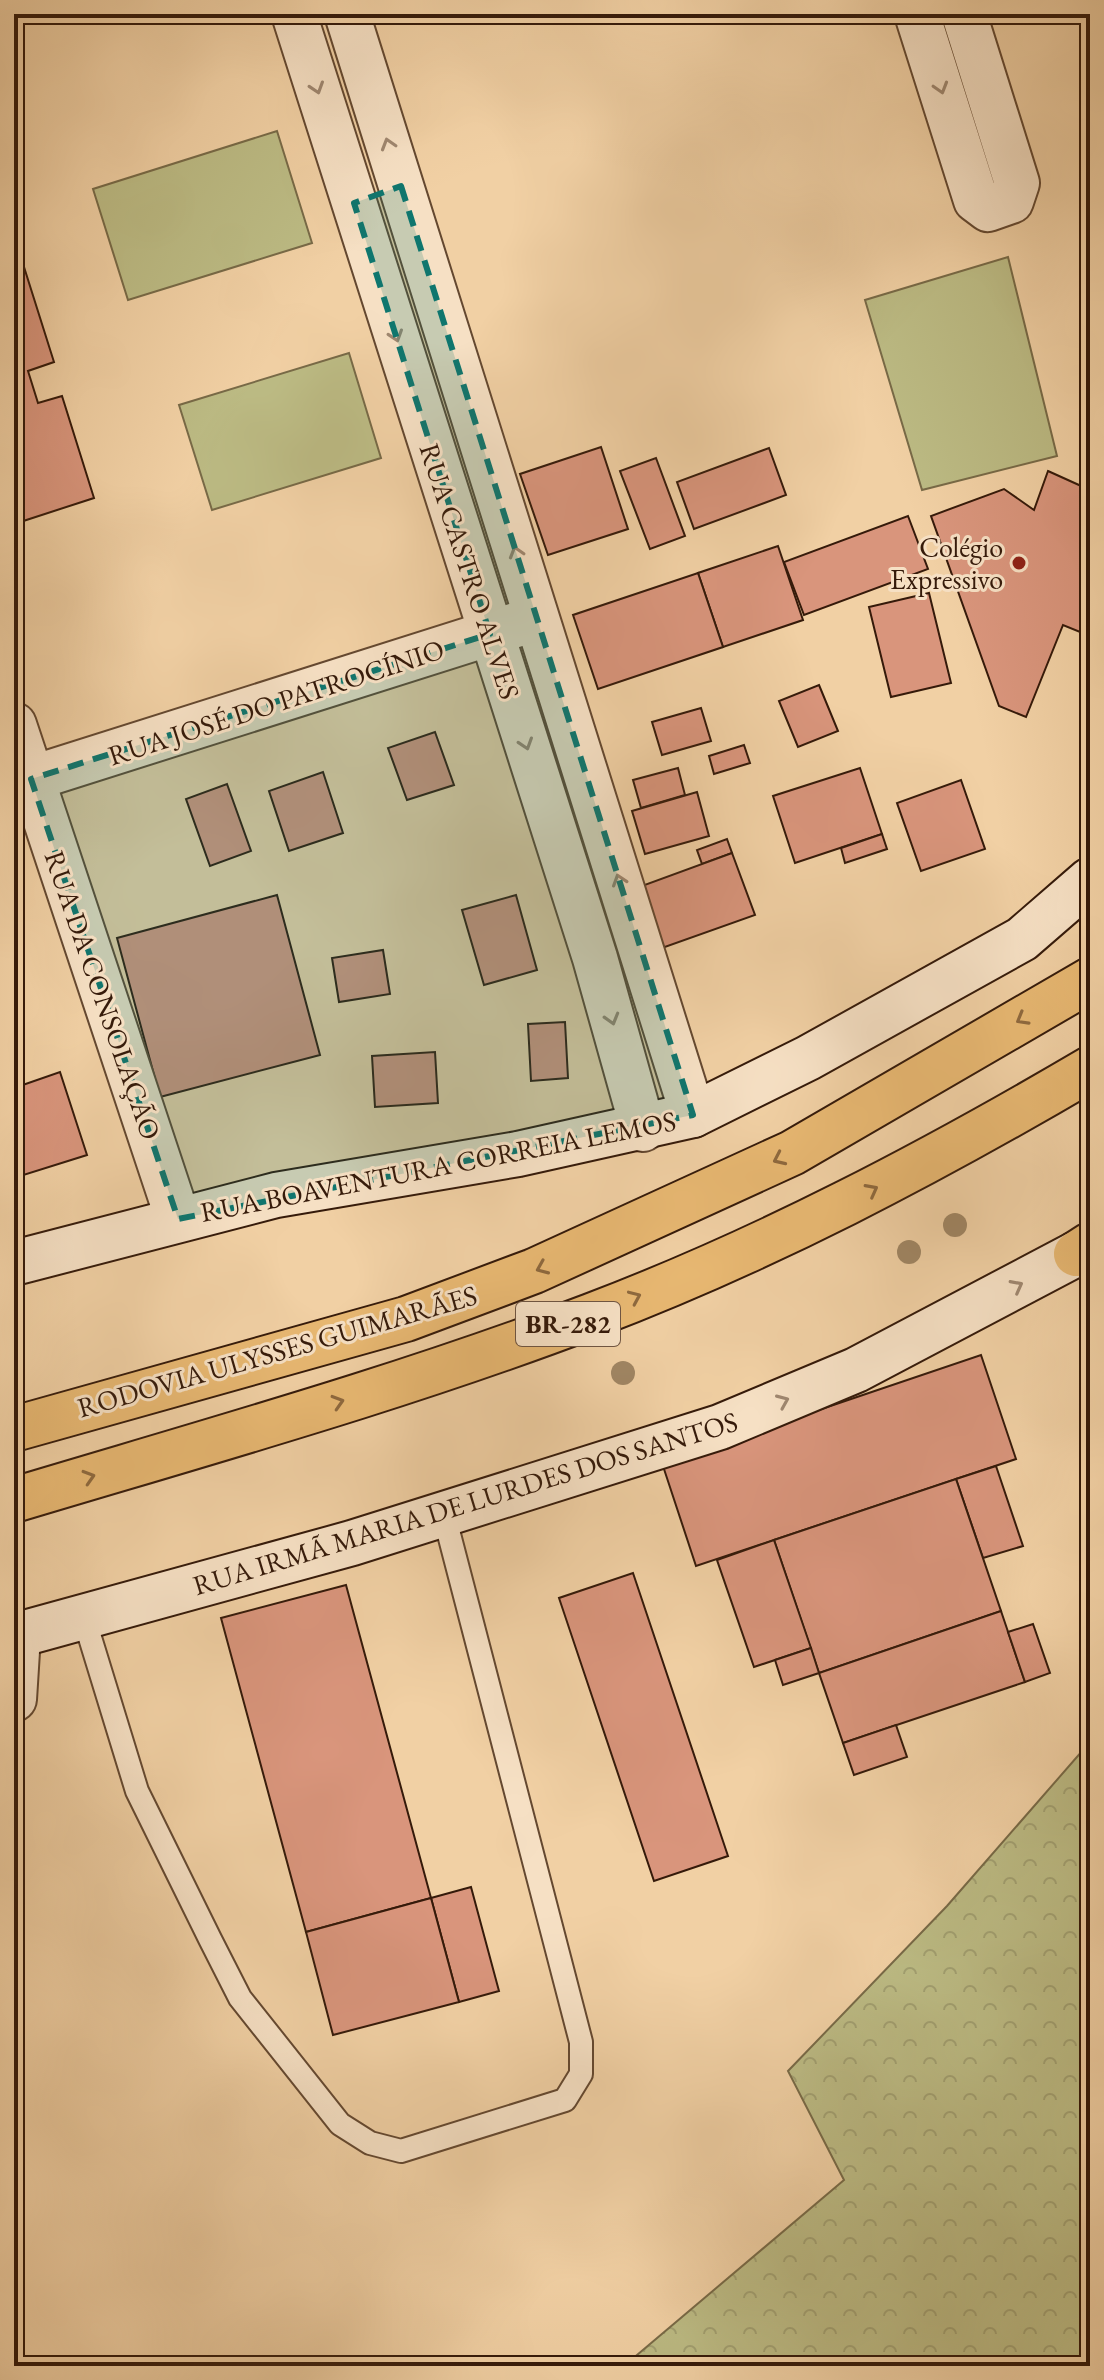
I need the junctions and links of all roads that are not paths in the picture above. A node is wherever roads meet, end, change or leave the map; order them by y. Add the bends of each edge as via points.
1 (294, 14) edge
2 (347, 14) edge
3 (917, 14) edge
4 (964, 14) edge
5 (401, 186) junction
6 (354, 203) junction
7 (461, 377) junction
8 (414, 394) junction
9 (537, 618) junction
10 (490, 634) junction
11 (14, 725) edge
12 (22, 782) edge
13 (593, 796) junction
14 (548, 813) junction
15 (1090, 880) edge
16 (638, 939) junction
17 (595, 958) junction
18 (1090, 980) edge
19 (1090, 1069) edge
20 (693, 1115) junction
21 (643, 1129) junction
22 (178, 1219) junction
23 (1083, 1250) edge
24 (14, 1263) edge
25 (14, 1429) edge
26 (14, 1500) edge
27 (444, 1515) junction
28 (84, 1618) junction
29 (16, 1636) edge
30 (14, 1699) edge

1 -> 6 street, RUA CASTRO ALVES
5 -> 2 street, RUA CASTRO ALVES
3 -> 4 street via 976,200 988,209 1011,201 1017,183
5 - 6 street
5 - 7 street, RUA CASTRO ALVES
6 -> 8 street, RUA CASTRO ALVES
7 - 8 street
9 -> 7 street, RUA CASTRO ALVES
8 - 10 street, RUA CASTRO ALVES
9 - 10 street, RUA JOSÉ DO PATROCÍNIO
9 - 13 street, RUA CASTRO ALVES
10 - 12 street, RUA JOSÉ DO PATROCÍNIO
10 -> 14 street, RUA CASTRO ALVES
11 - 12 street, RUA DA CONSOLAÇÃO
12 - 22 street, RUA DA CONSOLAÇÃO
13 - 14 street
16 -> 13 street, RUA CASTRO ALVES
14 - 17 street, RUA CASTRO ALVES
15 - 20 street, RUA BOAVENTURA CORREIA LEMOS via 1022,939
16 - 17 street
16 - 20 street, RUA CASTRO ALVES
17 -> 21 street, RUA CASTRO ALVES
18 -> 25 highway, RODOVIA ULYSSES GUIMARÃES / BR-282 via 792,1153 534,1271 406,1319
26 -> 19 highway, BR-282 via 439,1371 594,1315 833,1211
20 - 21 street, RUA BOAVENTURA CORREIA LEMOS
21 - 22 street, RUA BOAVENTURA CORREIA LEMOS via 276,1195
22 - 24 street, RUA BOAVENTURA CORREIA LEMOS
27 -> 23 street, RUA IRMÃ MARIA DE LURDES DOS SANTOS via 720,1427 882,1357
27 - 28 street, RUA IRMÃ MARIA DE LURDES DOS SANTOS
27 - 28 lane via 581,2042 581,2074 565,2100 401,2151 370,2143 340,2124 240,1998 137,1791
28 - 29 street, RUA IRMÃ MARIA DE LURDES DOS SANTOS
29 - 30 street

